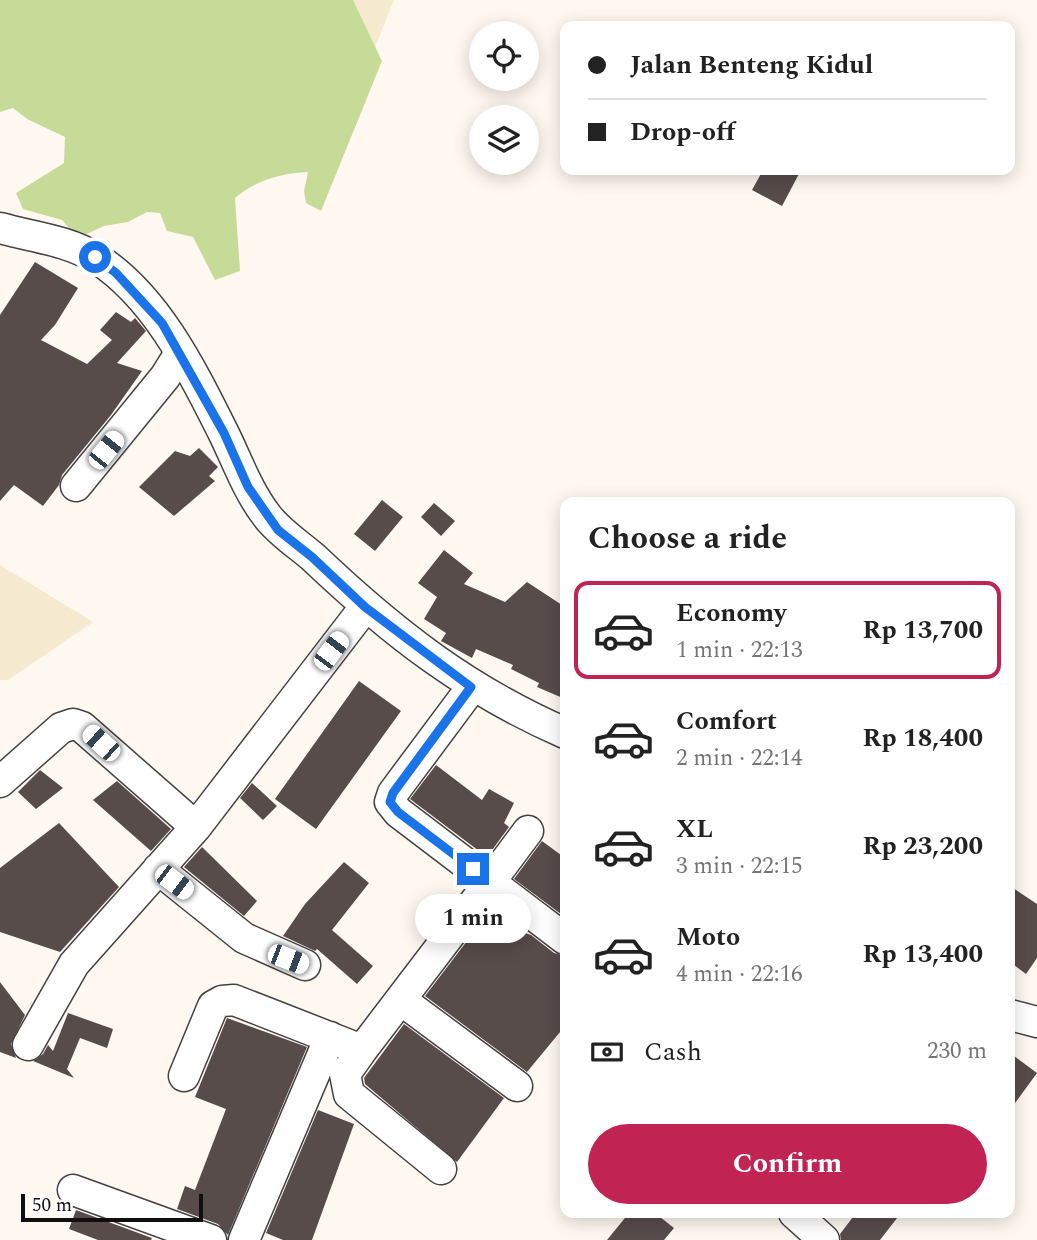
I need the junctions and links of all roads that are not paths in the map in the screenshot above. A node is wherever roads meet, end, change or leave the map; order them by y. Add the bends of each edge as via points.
1 (0, 228) edge
2 (180, 353) junction
3 (76, 486) dead end
4 (365, 607) junction
5 (471, 687) junction
6 (560, 731) edge
7 (0, 782) edge
8 (196, 827) junction
9 (528, 831) dead end
10 (158, 869) junction
11 (489, 882) junction
12 (560, 935) edge
13 (305, 965) dead end
14 (401, 1000) junction
15 (1015, 1016) edge
16 (1037, 1022) edge
17 (330, 1037) junction
18 (28, 1045) dead end
19 (362, 1050) junction
20 (184, 1076) dead end
21 (516, 1086) dead end
22 (441, 1169) dead end
23 (73, 1190) dead end
24 (800, 1218) edge
25 (179, 1235) edge
26 (211, 1240) edge
27 (244, 1240) edge
28 (824, 1240) edge

1 - 2 street via 62,242 95,257 141,298
2 - 3 street
2 - 4 street via 265,514
4 - 5 street
4 - 8 street
5 - 6 street
5 - 11 street via 390,802
7 - 8 street via 61,728 73,724
8 - 10 street
9 - 11 street
10 - 13 street via 244,938
10 - 18 street via 74,964
11 - 12 street
11 - 14 street
14 - 19 street
14 - 21 street
15 - 16 street
17 - 19 street
17 - 20 street via 234,1000 222,1001 213,1006
17 - 27 street
19 - 22 street via 345,1074 349,1094
23 - 25 street
24 - 28 street
25 - 26 street

